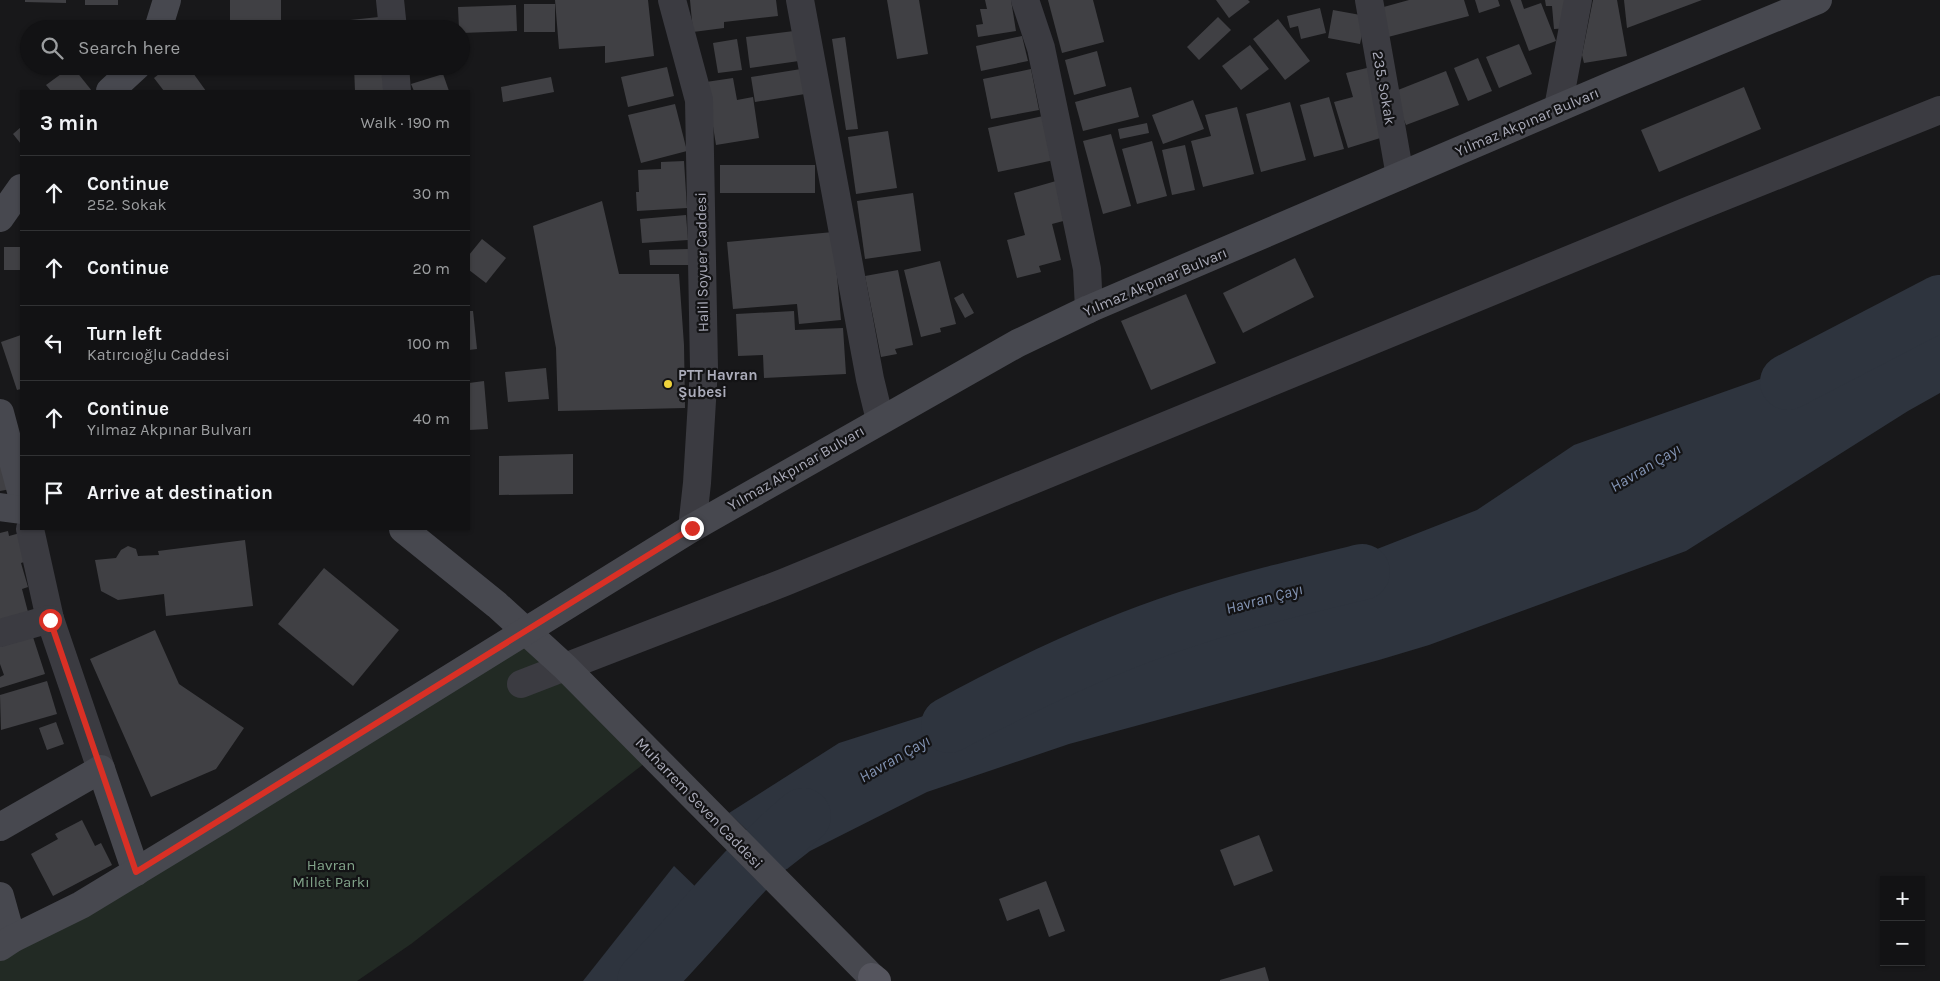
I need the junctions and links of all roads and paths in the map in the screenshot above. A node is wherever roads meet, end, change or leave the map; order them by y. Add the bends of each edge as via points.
1 (167, 0) edge
2 (390, 0) edge
3 (672, 0) edge
4 (800, 0) edge
5 (1025, 0) edge
6 (1369, 0) edge
7 (1578, 0) edge
8 (1818, 0) edge
9 (161, 20) edge
10 (391, 20) edge
11 (127, 75) edge
12 (396, 75) edge
13 (111, 90) edge
14 (397, 90) edge
15 (1558, 108) junction
16 (1940, 110) edge
17 (1400, 176) junction
18 (20, 189) edge
19 (0, 218) edge
20 (1089, 309) junction
21 (0, 413) edge
22 (880, 420) junction
23 (20, 488) edge
24 (0, 507) edge
25 (20, 510) edge
26 (692, 528) junction
27 (30, 530) edge
28 (404, 530) edge
29 (50, 620) junction
30 (526, 630) junction
31 (0, 634) edge
32 (565, 666) junction
33 (521, 684) dead end
34 (101, 769) junction
35 (0, 827) edge
36 (136, 872) junction
37 (0, 896) edge
38 (6, 943) edge
39 (873, 980) edge

1 - 9 main road
2 - 10 street
3 - 26 street, Halil Soyuer Caddesi via 698,100 704,368
4 - 22 street
5 - 20 street via 1041,48 1085,259
6 - 17 street, 235. Sokak
7 - 15 street
8 - 15 main road, Yılmaz Akpınar Bulvarı
11 - 13 main road
12 - 14 street
15 - 17 main road, Yılmaz Akpınar Bulvarı
16 - 32 street via 785,582
17 - 20 main road, Yılmaz Akpınar Bulvarı
18 - 19 main road
20 - 22 main road, Yılmaz Akpınar Bulvarı via 1018,343
21 - 23 main road
22 - 26 main road, Yılmaz Akpınar Bulvarı
24 - 25 main road
26 - 30 main road, Yılmaz Akpınar Bulvarı
27 - 29 street
28 - 30 main road, Muharrem Seven Caddesi
29 - 31 street
29 - 34 street
30 - 32 main road, Muharrem Seven Caddesi
30 - 36 main road, Yılmaz Akpınar Bulvarı
32 - 33 street
32 - 39 main road, Muharrem Seven Caddesi
34 - 35 main road
34 - 36 main road
36 - 38 main road, Yılmaz Akpınar Bulvarı via 81,905
37 - 38 main road

